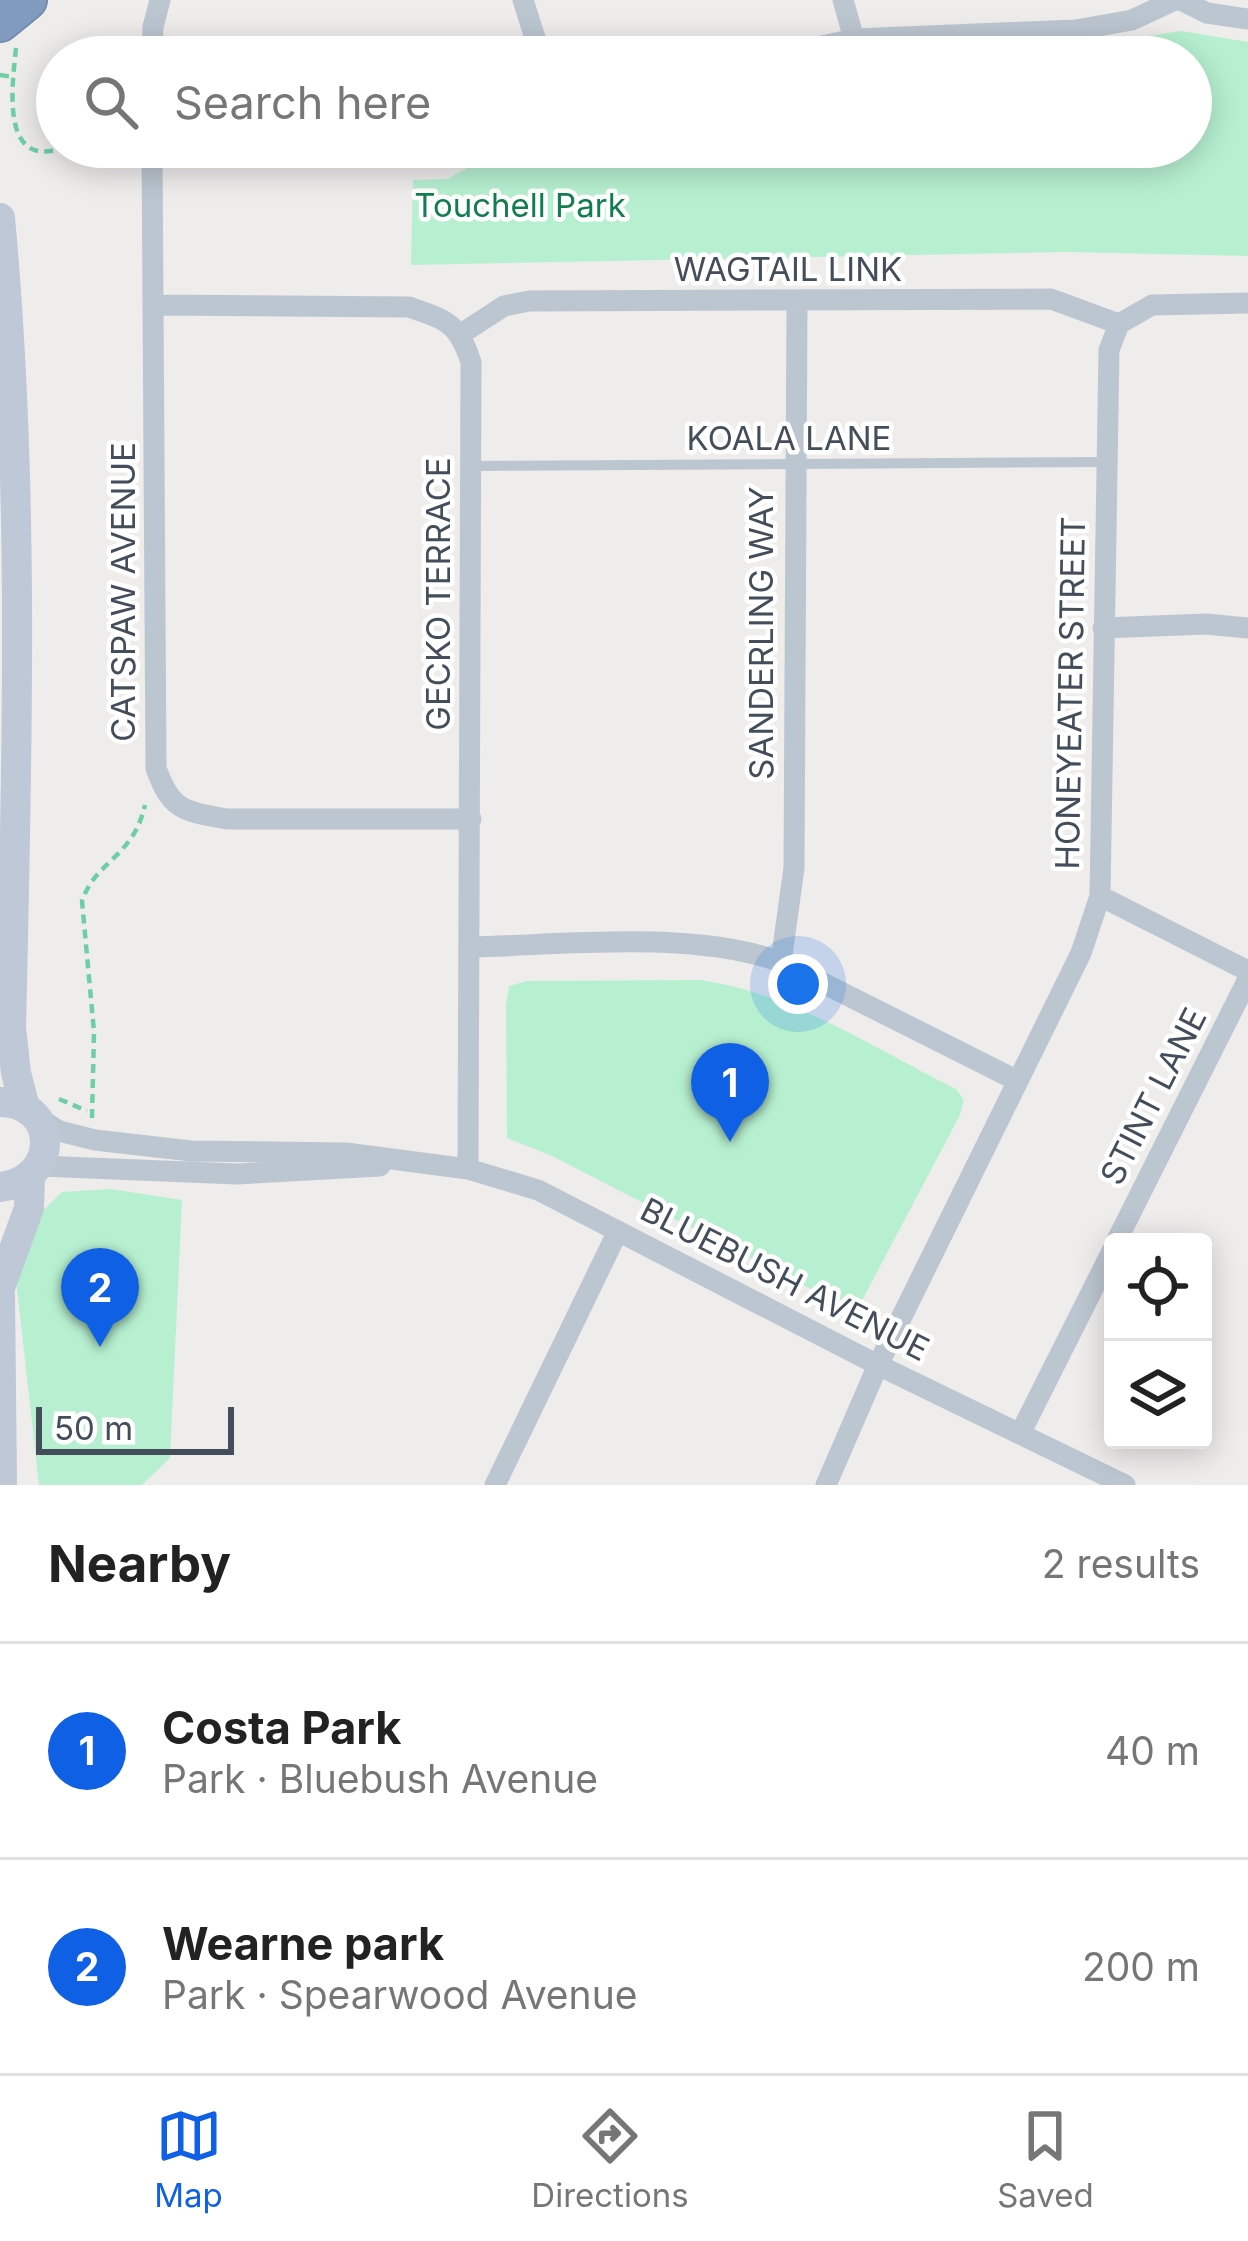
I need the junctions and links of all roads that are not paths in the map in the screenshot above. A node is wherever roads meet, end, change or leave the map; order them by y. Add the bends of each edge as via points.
1 (160, 0) edge
2 (524, 0) edge
3 (843, 0) edge
4 (1178, 0) edge
5 (1248, 19) edge
6 (153, 36) edge
7 (535, 36) edge
8 (853, 36) edge
9 (928, 36) edge
10 (152, 168) edge
11 (0, 218) edge
12 (796, 303) junction
13 (1248, 303) edge
14 (155, 305) junction
15 (1119, 324) junction
16 (461, 334) junction
17 (1107, 462) junction
18 (794, 464) junction
19 (471, 466) junction
20 (1103, 628) junction
21 (1248, 628) edge
22 (471, 819) junction
23 (1100, 896) junction
24 (470, 946) junction
25 (781, 962) junction
26 (1248, 975) edge
27 (1018, 1081) junction
28 (20, 1108) edge
29 (405, 1162) junction
30 (468, 1169) junction
31 (35, 1172) junction
32 (0, 1187) edge
33 (618, 1231) junction
34 (1121, 1233) edge
35 (1104, 1267) edge
36 (0, 1292) edge
37 (878, 1365) junction
38 (1022, 1432) junction
39 (2, 1485) edge
40 (495, 1485) edge
41 (826, 1485) edge
42 (1125, 1485) edge

1 - 6 street
2 - 7 street
3 - 8 street
4 - 5 street
4 - 9 street via 1132,20 1076,30
10 - 14 street, CATSPAW AVENUE
11 - 28 main road via 15,470 11,1028
12 - 15 street, WAGTAIL LINK via 1051,299
12 - 16 street, WAGTAIL LINK via 529,302 504,306
12 - 18 street, SANDERLING WAY
13 - 15 street via 1151,305
14 - 16 street via 410,307
14 - 22 street, CATSPAW AVENUE via 156,768 166,797 191,813 227,819
15 - 17 street, HONEYEATER STREET via 1109,350
16 - 19 street, GECKO TERRACE via 471,362
17 - 18 lane, KOALA LANE
17 - 20 street, HONEYEATER STREET
18 - 19 lane, KOALA LANE
18 - 25 street, SANDERLING WAY via 794,868
19 - 22 street, GECKO TERRACE
20 - 21 street
20 - 23 street, HONEYEATER STREET
22 - 24 street, GECKO TERRACE
23 - 26 street
23 - 27 street, HONEYEATER STREET
24 - 25 street via 702,944
24 - 30 street, GECKO TERRACE
25 - 27 street
26 - 34 street, STINT LANE
27 - 37 street, HONEYEATER STREET
28 - 29 street, BLUEBUSH AVENUE via 95,1140
28 - 31 main road via 46,1145
29 - 30 street, BLUEBUSH AVENUE
29 - 31 street, BLUEBUSH AVENUE via 237,1174
30 - 33 street, BLUEBUSH AVENUE via 538,1190
31 - 32 main road
31 - 36 main road
33 - 37 street, BLUEBUSH AVENUE
33 - 40 street
35 - 38 street, STINT LANE
36 - 39 main road
37 - 38 street, BLUEBUSH AVENUE
37 - 41 street, HONEYEATER STREET
38 - 42 street, BLUEBUSH AVENUE

